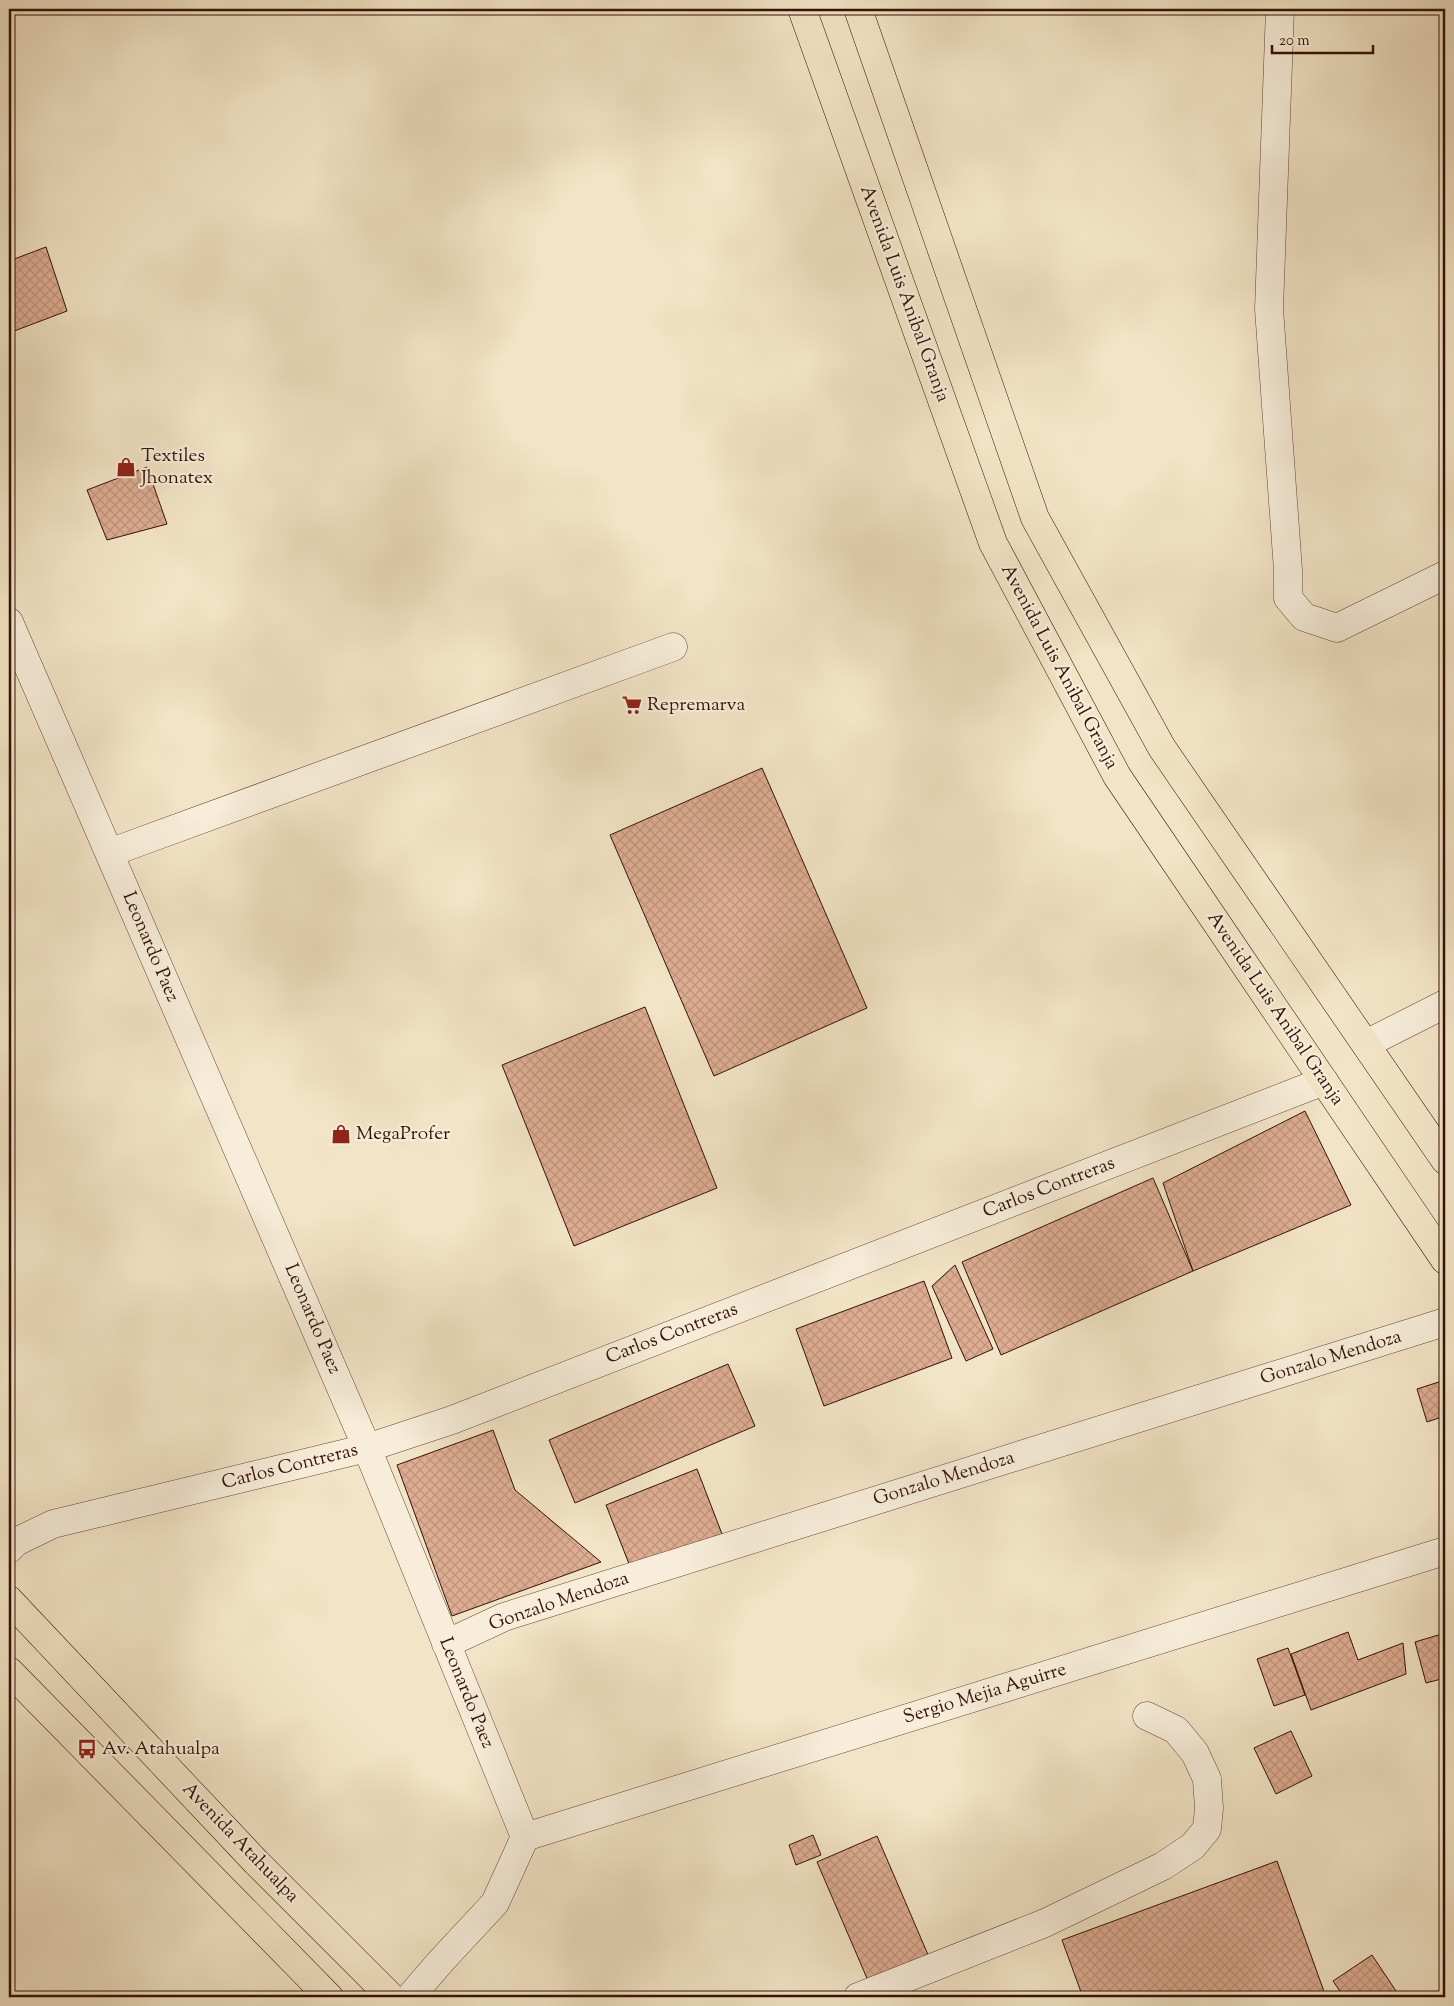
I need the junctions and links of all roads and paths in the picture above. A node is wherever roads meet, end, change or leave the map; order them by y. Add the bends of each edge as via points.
1 (802, 9) edge
2 (858, 9) edge
3 (1280, 9) edge
4 (1445, 576) edge
5 (9, 622) edge
6 (673, 647) dead end
7 (110, 853) junction
8 (1445, 1004) edge
9 (1366, 1044) junction
10 (1324, 1081) junction
11 (1445, 1160) edge
12 (1445, 1260) edge
13 (1445, 1322) edge
14 (367, 1448) junction
15 (9, 1549) edge
16 (1445, 1551) edge
17 (9, 1600) edge
18 (446, 1644) junction
19 (9, 1671) edge
20 (1147, 1716) dead end
21 (525, 1837) junction
22 (329, 1997) edge
23 (391, 1997) edge
24 (410, 1997) edge
25 (858, 1997) edge

1 - 10 main road, Avenida Luis Anibal Granja via 993,544 1117,776
2 - 9 main road via 1035,518 1162,748
3 - 4 street via 1270,309 1288,598 1304,617 1337,628
5 - 7 street, Leonardo Paez
6 - 7 street
7 - 14 street, Leonardo Paez
8 - 9 street
9 - 11 main road
10 - 12 main road, Avenida Luis Anibal Granja
10 - 14 street, Carlos Contreras via 452,1420
13 - 18 street, Gonzalo Mendoza via 504,1617
14 - 15 street, Carlos Contreras via 53,1524 16,1542
14 - 18 street, Leonardo Paez
16 - 21 street, Sergio Mejia Aguirre
17 - 23 main road, Avenida Atahualpa via 256,1862
18 - 21 street, Leonardo Paez
19 - 22 main road
20 - 25 street via 1176,1730 1208,1779 1207,1829 1193,1846 1163,1866 1045,1924
21 - 24 street via 495,1903

